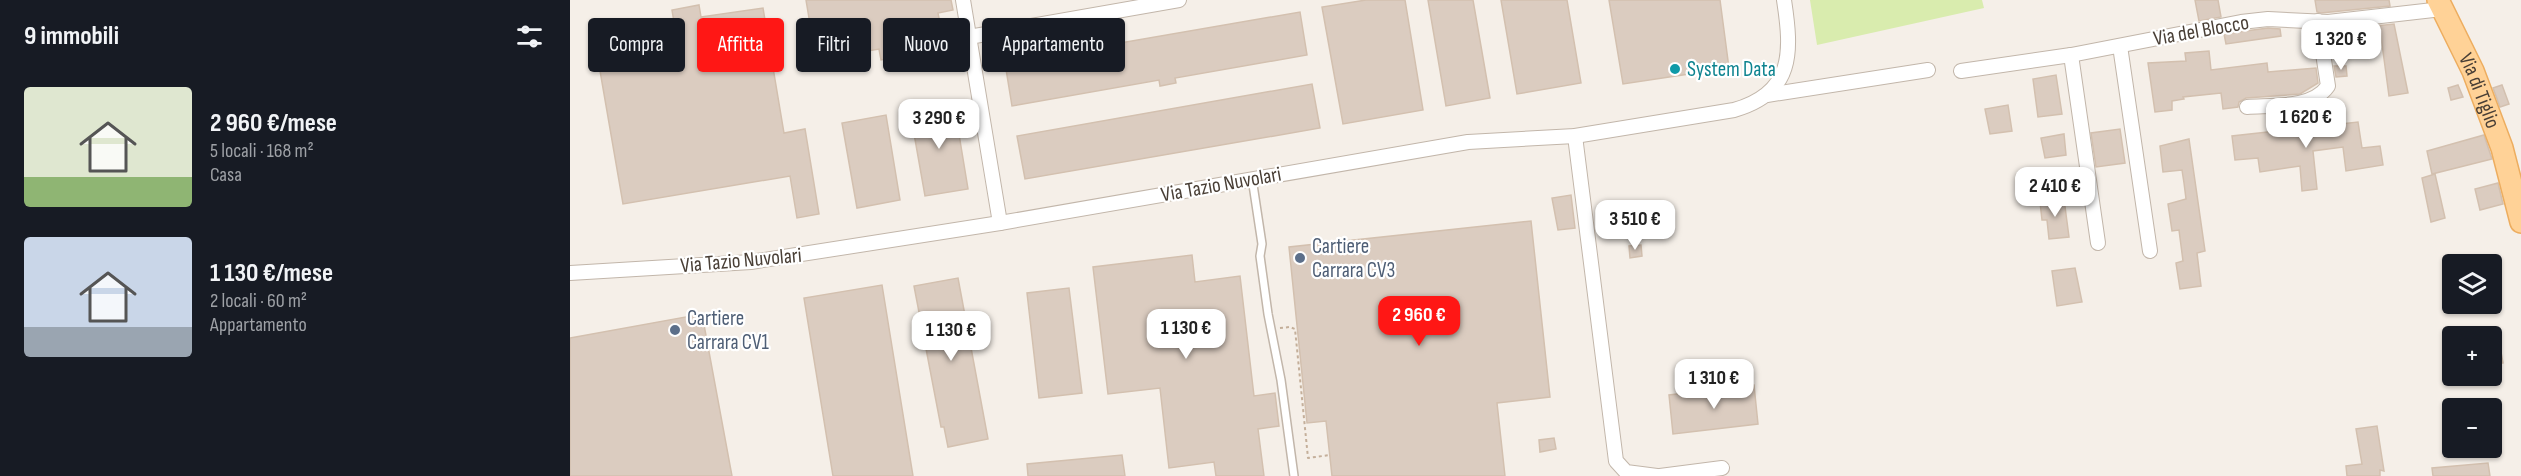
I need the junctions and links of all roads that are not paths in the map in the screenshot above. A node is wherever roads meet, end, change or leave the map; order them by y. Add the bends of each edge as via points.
1 (963, 0) edge
2 (1179, 0) edge
3 (1784, 0) edge
4 (2440, 5) edge
5 (966, 18) edge
6 (2318, 21) junction
7 (970, 37) edge
8 (970, 43) edge
9 (2120, 46) junction
10 (2071, 55) junction
11 (1928, 70) dead end
12 (1961, 71) dead end
13 (1767, 95) junction
14 (2247, 107) dead end
15 (1575, 136) junction
16 (1252, 178) junction
17 (2521, 222) edge
18 (1000, 223) junction
19 (2098, 243) dead end
20 (2150, 251) dead end
21 (570, 273) edge
22 (1722, 468) dead end
23 (1294, 476) edge
24 (1659, 476) edge

1 - 5 street
2 - 7 street
3 - 13 street via 1789,56 1777,85
4 - 6 street, Via del Blocco
4 - 17 main road, Via di Tiglio via 2473,71 2502,148
6 - 9 street, Via del Blocco via 2255,20
6 - 14 street via 2328,87 2322,96
8 - 18 street
9 - 10 street, Via del Blocco
9 - 20 street
10 - 12 street, Via del Blocco
10 - 19 street
11 - 13 street
13 - 15 street, Via Tazio Nuvolari via 1734,110
15 - 16 street, Via Tazio Nuvolari via 1468,142
15 - 24 street via 1616,461 1626,472
16 - 18 street, Via Tazio Nuvolari
16 - 23 lane via 1268,314
18 - 21 street, Via Tazio Nuvolari via 751,262
22 - 24 street

